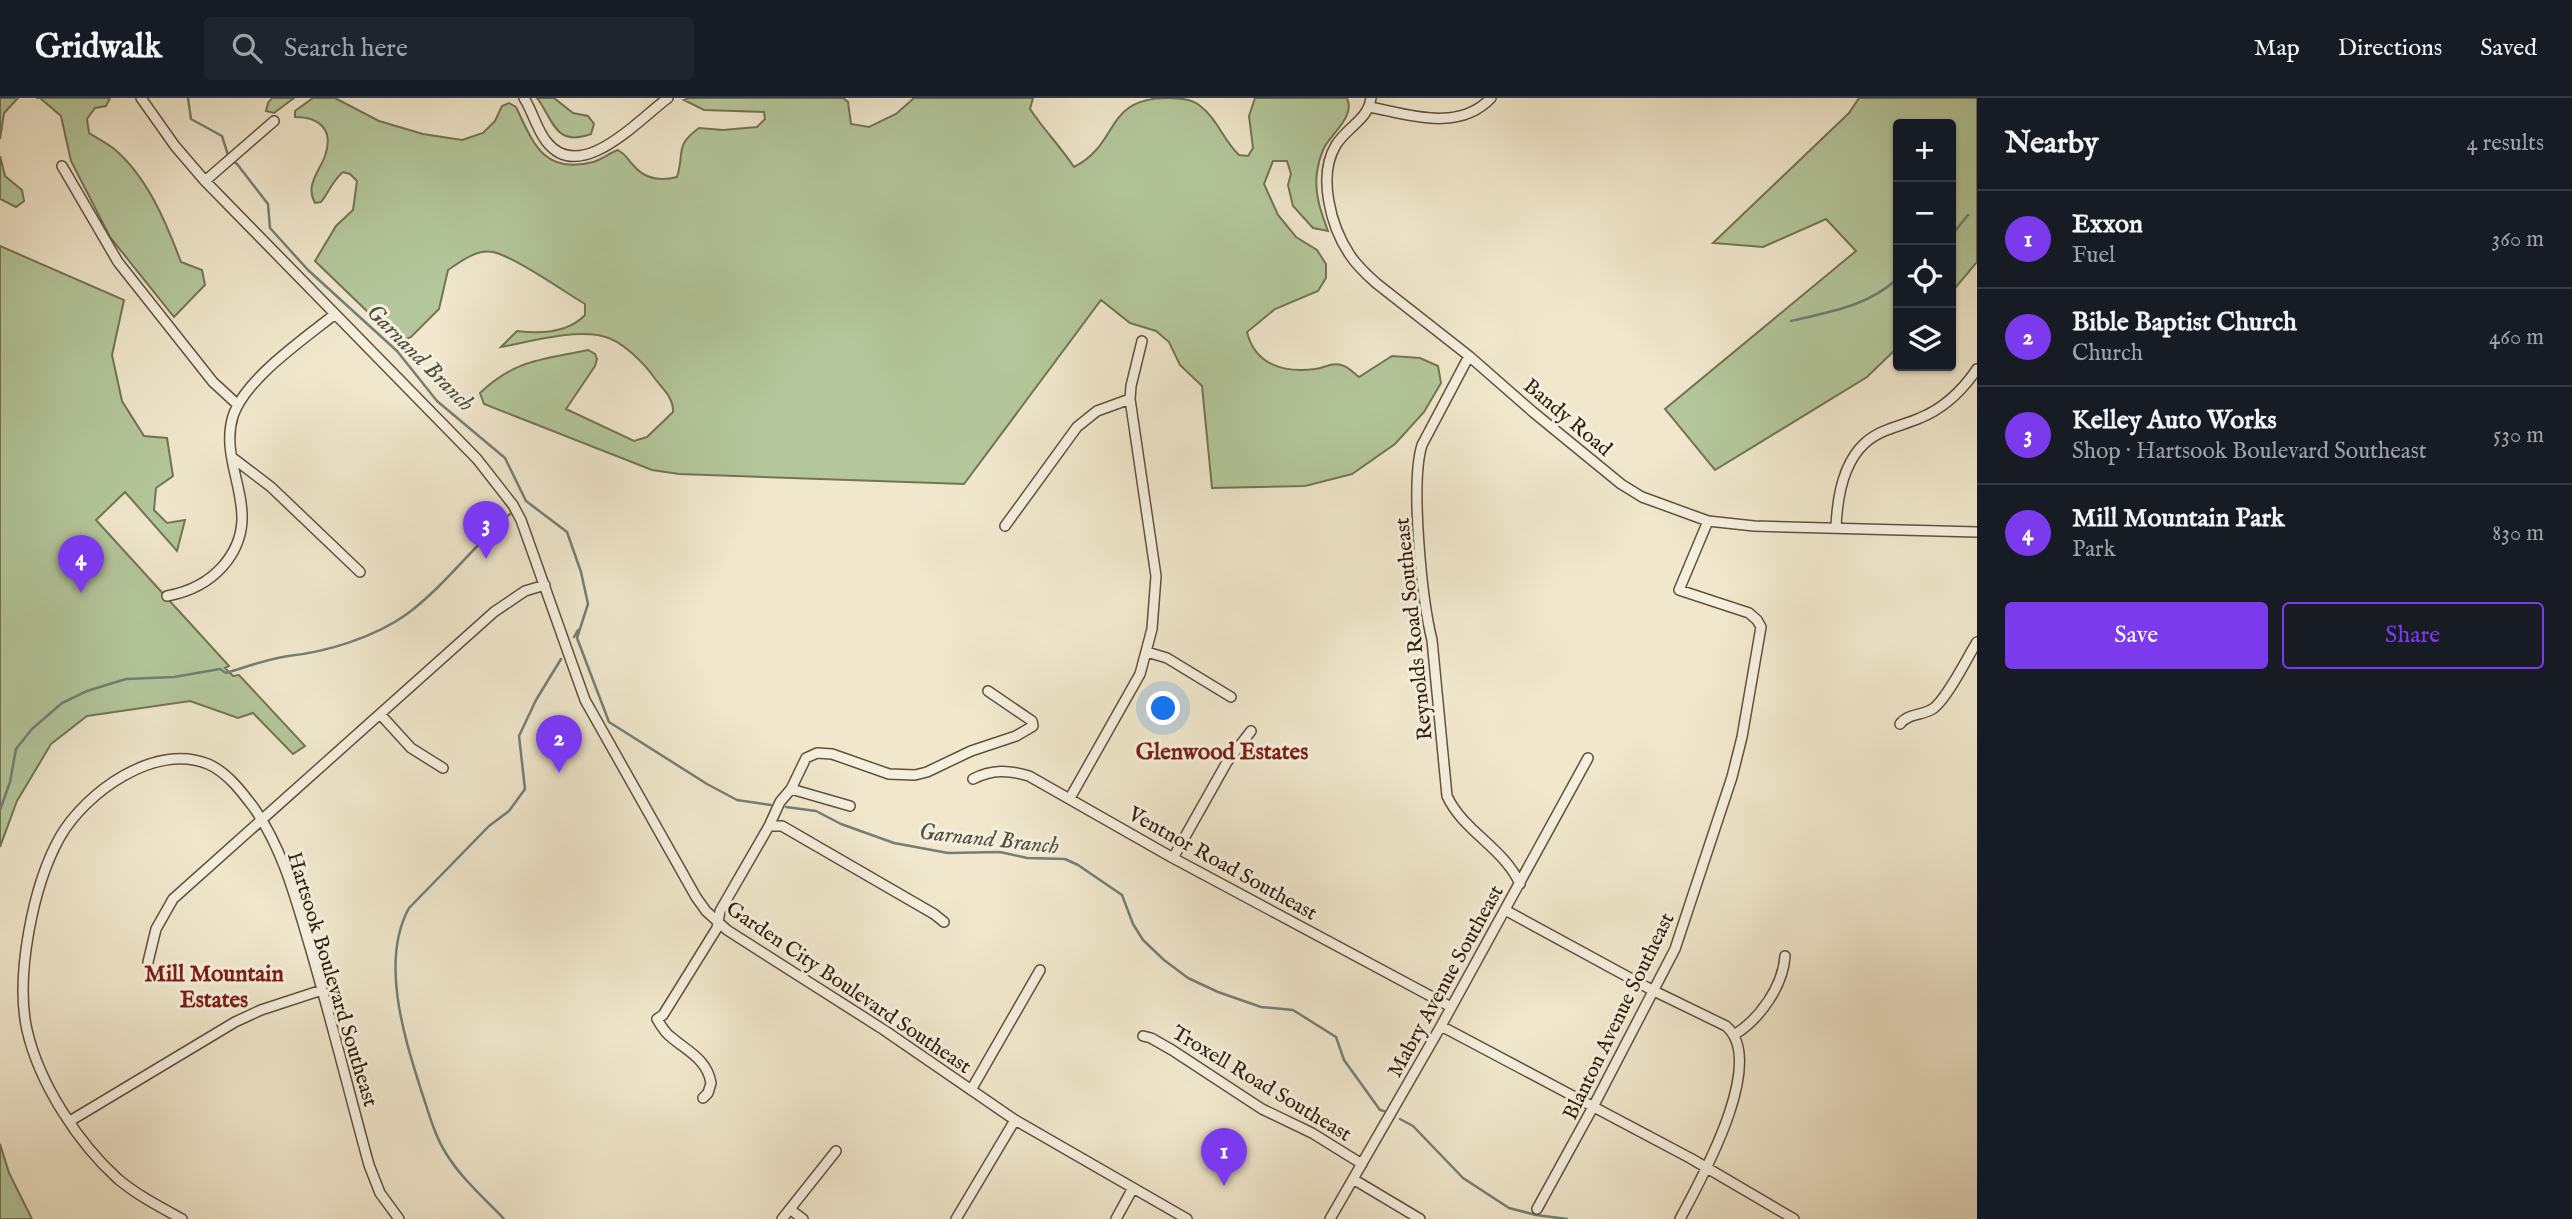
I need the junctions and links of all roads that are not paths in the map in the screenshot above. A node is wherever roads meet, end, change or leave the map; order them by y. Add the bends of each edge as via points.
1 (141, 98) edge
2 (524, 98) edge
3 (668, 98) edge
4 (1491, 98) edge
5 (1371, 102) edge
6 (274, 121) dead end
7 (62, 166) dead end
8 (205, 181) junction
9 (335, 314) junction
10 (1142, 341) dead end
11 (1469, 356) junction
12 (1977, 369) edge
13 (1130, 399) junction
14 (238, 405) junction
15 (233, 458) junction
16 (1708, 522) junction
17 (1005, 526) dead end
18 (1836, 528) junction
19 (1977, 532) edge
20 (360, 572) dead end
21 (545, 585) junction
22 (167, 596) dead end
23 (1977, 642) edge
24 (1147, 652) junction
25 (988, 691) dead end
26 (1231, 697) dead end
27 (380, 714) junction
28 (1900, 724) dead end
29 (1251, 731) dead end
30 (1588, 758) dead end
31 (443, 768) dead end
32 (973, 779) dead end
33 (791, 789) junction
34 (1070, 798) junction
35 (850, 806) dead end
36 (261, 820) junction
37 (769, 826) junction
38 (1173, 858) junction
39 (1520, 884) junction
40 (1505, 911) junction
41 (717, 922) junction
42 (944, 922) dead end
43 (1785, 956) dead end
44 (148, 962) dead end
45 (1040, 970) dead end
46 (322, 990) junction
47 (1652, 990) junction
48 (1451, 1007) junction
49 (1441, 1026) junction
50 (1734, 1035) junction
51 (1143, 1036) dead end
52 (971, 1090) junction
53 (703, 1098) dead end
54 (1593, 1107) junction
55 (1015, 1119) junction
56 (70, 1121) junction
57 (836, 1151) dead end
58 (1362, 1164) junction
59 (1707, 1168) junction
60 (1353, 1179) junction
61 (1133, 1188) junction
62 (1537, 1209) dead end
63 (790, 1210) junction
64 (182, 1219) edge
65 (399, 1219) edge
66 (782, 1219) edge
67 (803, 1219) edge
68 (956, 1219) edge
69 (1116, 1219) edge
70 (1187, 1219) edge
71 (1330, 1219) edge
72 (1420, 1219) edge
73 (1680, 1219) edge
74 (1794, 1219) edge

1 - 8 street, Garden City Boulevard Southeast
2 - 3 street via 551,147 574,157 594,154
4 - 5 street via 1476,110 1444,119
5 - 11 street, Bandy Road via 1340,139 1330,160 1328,189 1343,244 1361,270
6 - 8 street
7 - 14 street via 118,262 213,382
8 - 9 street, Garden City Boulevard Southeast
9 - 14 street via 251,385
9 - 21 street, Garden City Boulevard Southeast via 500,488 521,520
10 - 13 street
11 - 16 street, Bandy Road via 1621,484
11 - 39 street, Reynolds Road Southeast via 1418,457 1427,621 1447,796 1458,815 1509,864
12 - 18 street via 1947,403 1865,443 1841,486
13 - 17 street via 1097,411 1077,427
13 - 24 street via 1156,576
14 - 15 street via 230,433
15 - 20 street via 271,487
15 - 22 street via 242,514 235,548 211,578
16 - 18 street, Bandy Road
16 - 47 street, Blanton Avenue Southeast via 1679,590 1753,615 1761,635 1732,777 1684,927
18 - 19 street, Bandy Road
21 - 27 street via 512,598
21 - 41 street, Garden City Boulevard Southeast via 567,655 594,718 696,897
23 - 28 street via 1941,701
24 - 26 street via 1167,658
24 - 34 street via 1140,674
25 - 33 street via 1033,726 915,775 889,774 817,753 806,758
27 - 31 street via 411,748
27 - 36 street
29 - 38 street via 1227,762
30 - 39 street, Mabry Avenue Southeast
32 - 34 street, Ventnor Road Southeast via 990,772 1018,772
33 - 35 street
33 - 37 street
34 - 38 street, Ventnor Road Southeast
36 - 44 street via 167,908
36 - 46 street, Hartsook Boulevard Southeast via 291,884
36 - 56 street, Hartsook Boulevard Southeast via 228,778 208,765 184,759 146,767 111,784 68,824 41,886 23,977 33,1050 48,1087
37 - 41 street
37 - 42 street via 782,826
38 - 48 street, Ventnor Road Southeast
39 - 40 street, Mabry Avenue Southeast
40 - 47 street
40 - 48 street, Mabry Avenue Southeast
41 - 52 street, Garden City Boulevard Southeast
41 - 53 street via 657,1019 666,1033 690,1049 704,1066 711,1083
43 - 50 street via 1778,985 1750,1023
45 - 52 street
46 - 56 street via 235,1021
46 - 65 street, Hartsook Boulevard Southeast via 373,1178
47 - 50 street via 1726,1026
47 - 54 street, Blanton Avenue Southeast
48 - 49 street, Mabry Avenue Southeast
49 - 54 street
49 - 58 street, Mabry Avenue Southeast
50 - 59 street via 1739,1054 1736,1083
51 - 58 street, Troxell Road Southeast
52 - 55 street, Garden City Boulevard Southeast
54 - 59 street
54 - 62 street, Blanton Avenue Southeast
55 - 61 street, Garden City Boulevard Southeast
55 - 68 street
56 - 64 street, Hartsook Boulevard Southeast via 120,1180
57 - 63 street
58 - 60 street, Mabry Avenue Southeast
59 - 73 street
59 - 74 street
60 - 71 street, Mabry Avenue Southeast
60 - 72 street
61 - 69 street
61 - 70 street, Garden City Boulevard Southeast
63 - 66 street
63 - 67 street

